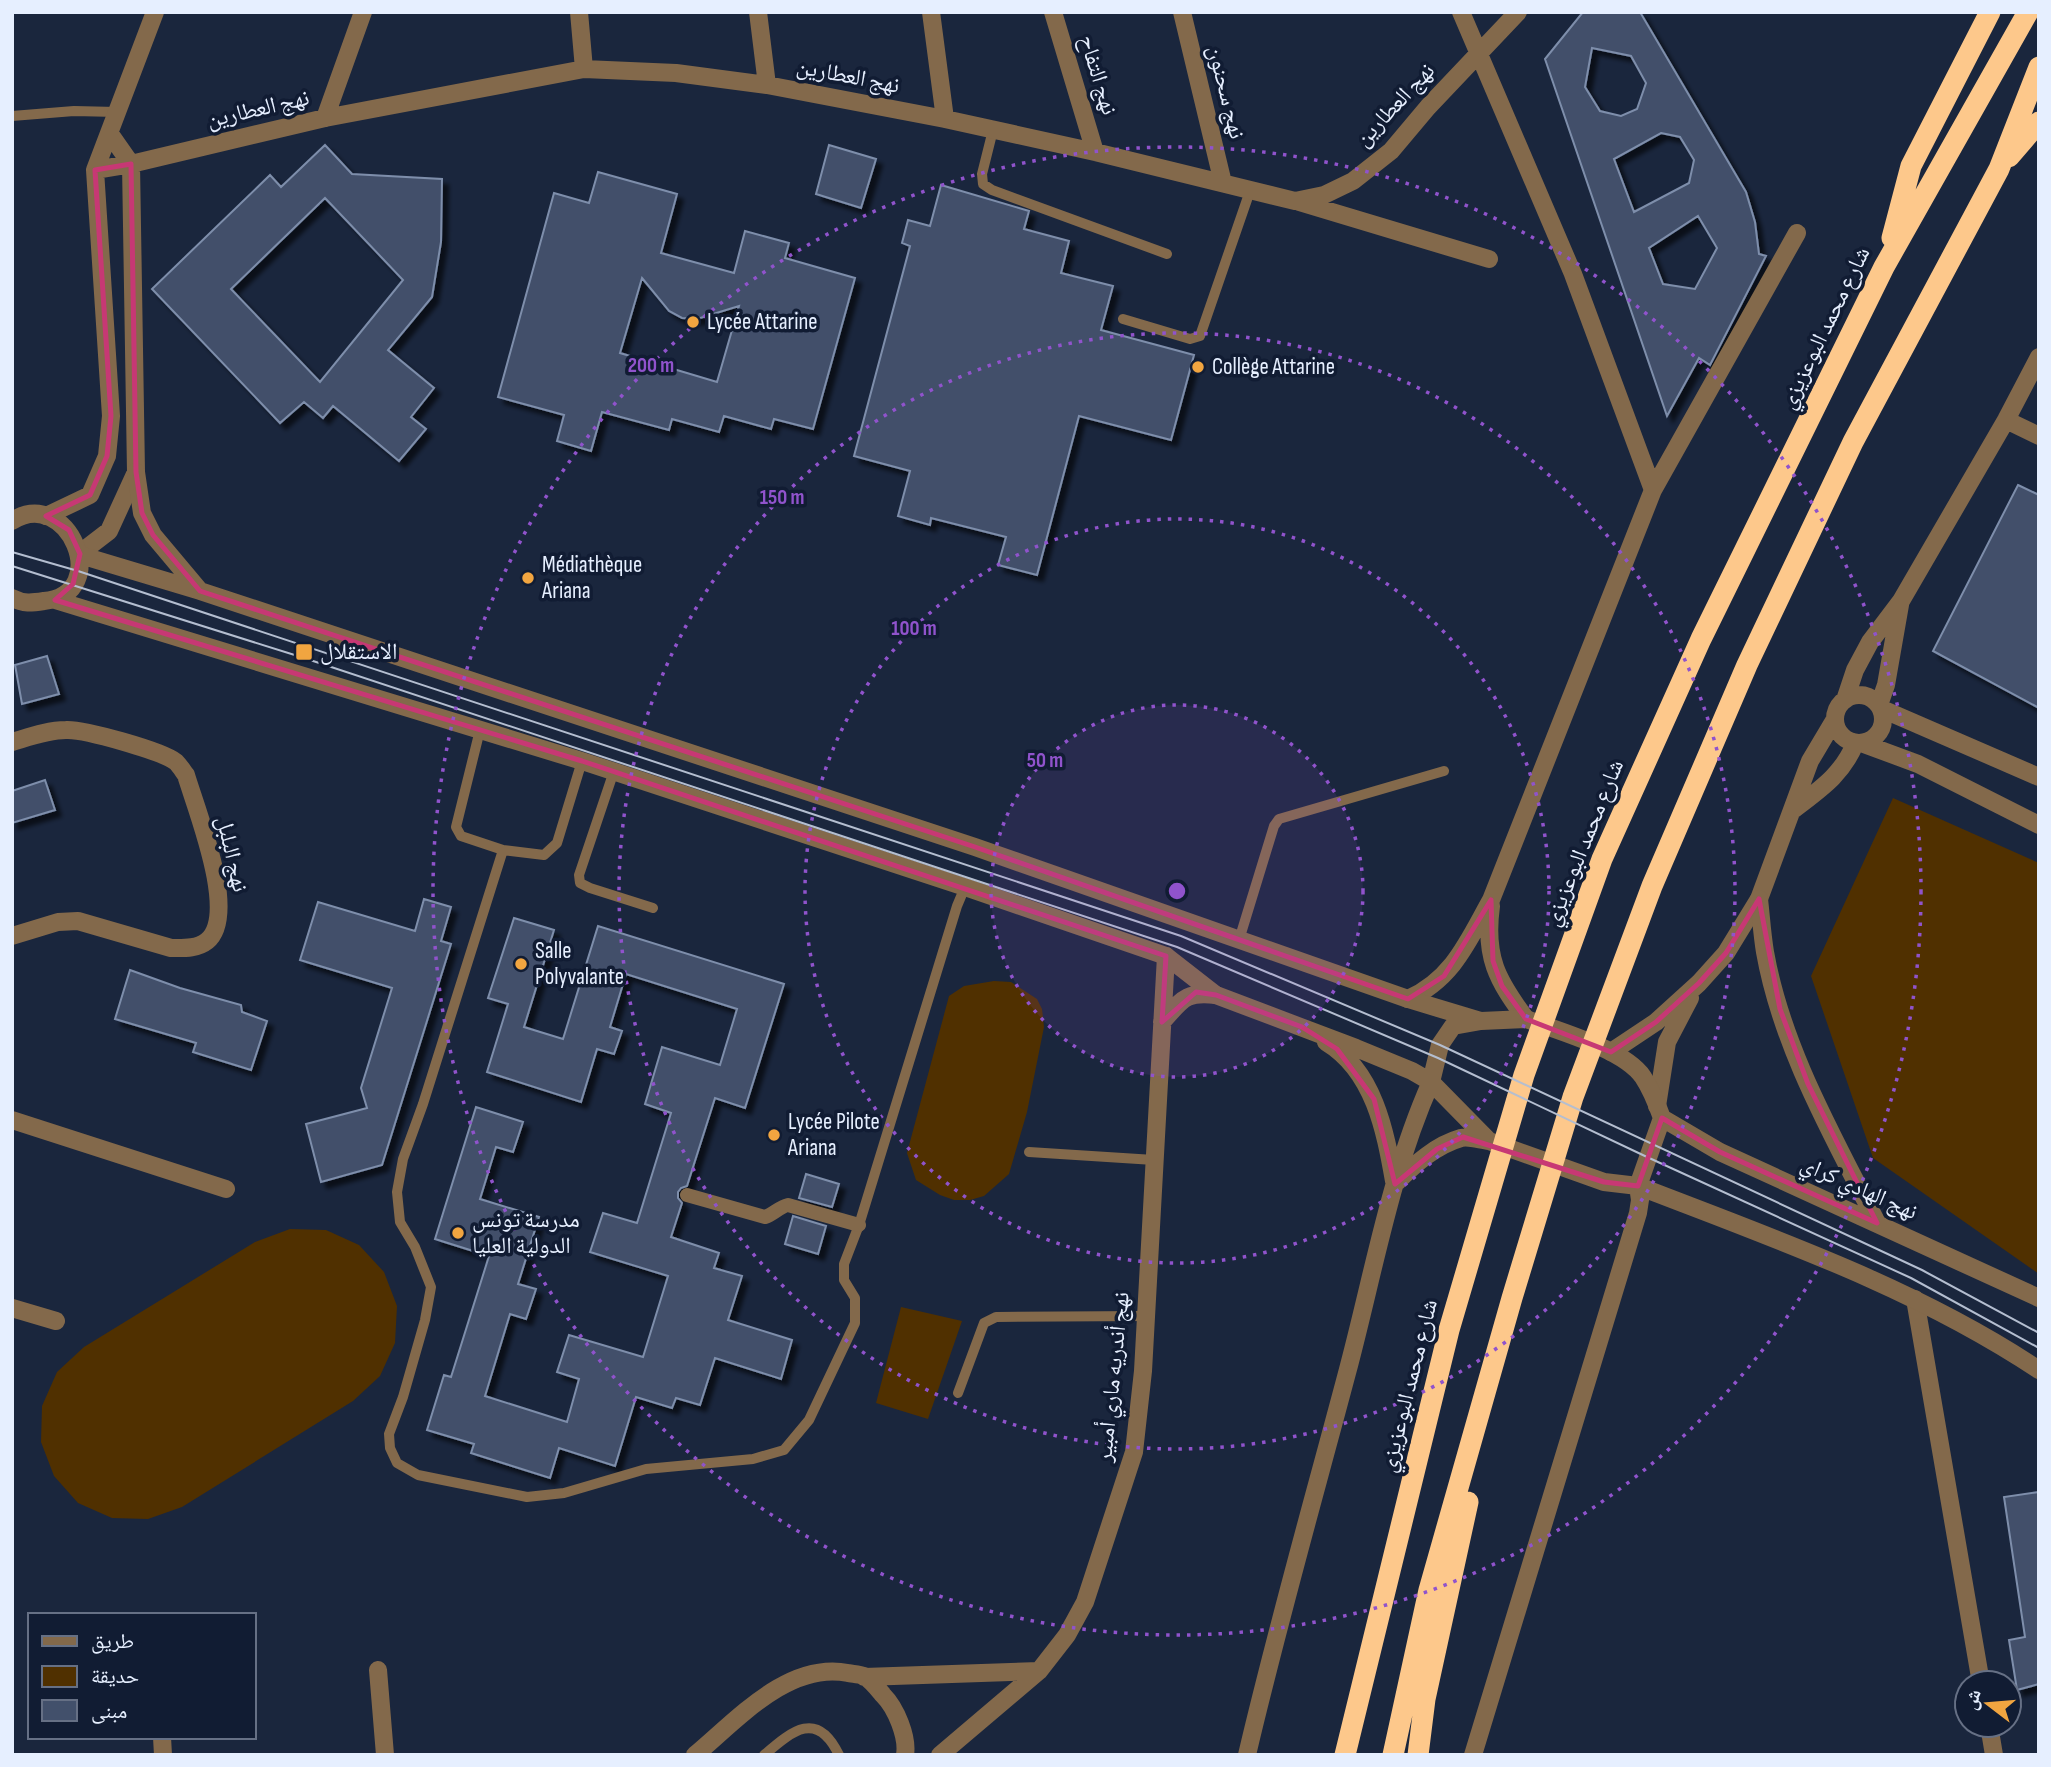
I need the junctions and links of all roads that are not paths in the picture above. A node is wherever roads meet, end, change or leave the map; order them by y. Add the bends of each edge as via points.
1 (155, 12) edge
2 (363, 12) edge
3 (579, 12) edge
4 (758, 12) edge
5 (931, 12) edge
6 (1054, 12) edge
7 (1182, 12) edge
8 (1461, 12) edge
9 (1518, 12) edge
10 (1990, 12) edge
11 (2028, 12) edge
12 (1478, 53) junction
13 (2039, 67) edge
14 (584, 69) junction
15 (767, 85) junction
16 (117, 112) junction
17 (12, 116) edge
18 (325, 118) junction
19 (945, 119) junction
20 (2039, 122) edge
21 (993, 130) junction
22 (110, 134) junction
23 (1095, 152) junction
24 (131, 164) junction
25 (1999, 169) junction
26 (95, 170) junction
27 (1223, 183) junction
28 (1250, 191) junction
29 (1295, 201) junction
30 (1797, 233) dead end
31 (1167, 254) dead end
32 (1489, 259) dead end
33 (1884, 267) junction
34 (1123, 319) dead end
35 (2039, 357) edge
36 (2006, 420) junction
37 (2039, 436) edge
38 (136, 472) junction
39 (1653, 490) junction
40 (46, 516) junction
41 (14, 519) edge
42 (80, 554) junction
43 (200, 591) junction
44 (55, 600) junction
45 (1900, 601) junction
46 (16, 603) edge
47 (1845, 700) junction
48 (1880, 707) junction
49 (1835, 719) junction
50 (480, 730) junction
51 (12, 743) edge
52 (1860, 744) junction
53 (582, 761) junction
54 (614, 771) junction
55 (1444, 771) dead end
56 (2039, 777) edge
57 (1793, 810) junction
58 (2039, 825) edge
59 (503, 850) junction
60 (965, 887) junction
61 (1759, 899) junction
62 (1491, 900) junction
63 (653, 908) dead end
64 (12, 936) edge
65 (1239, 940) junction
66 (1166, 956) junction
67 (1699, 983) junction
68 (1216, 995) junction
69 (1408, 999) junction
70 (1526, 1019) junction
71 (1481, 1021) junction
72 (1162, 1022) junction
73 (1302, 1027) junction
74 (1611, 1052) junction
75 (1431, 1082) junction
76 (1660, 1112) junction
77 (12, 1120) edge
78 (1489, 1141) junction
79 (1029, 1152) dead end
80 (1154, 1160) junction
81 (1395, 1184) junction
82 (1639, 1186) junction
83 (226, 1189) dead end
84 (687, 1195) dead end
85 (1877, 1223) junction
86 (859, 1225) junction
87 (1914, 1298) junction
88 (2039, 1298) edge
89 (12, 1308) edge
90 (1146, 1316) junction
91 (57, 1321) dead end
92 (2039, 1370) edge
93 (958, 1393) dead end
94 (1440, 1587) junction
95 (1979, 1669) edge
96 (378, 1670) dead end
97 (1039, 1671) junction
98 (864, 1677) junction
99 (386, 1755) edge
100 (695, 1755) edge
101 (764, 1755) edge
102 (839, 1755) edge
103 (905, 1755) edge
104 (940, 1755) edge
105 (1247, 1755) edge
106 (1345, 1755) edge
107 (1393, 1755) edge
108 (1418, 1755) edge
109 (1473, 1755) edge

1 - 16 street
2 - 18 street
3 - 14 street
4 - 15 street
5 - 19 street
6 - 23 street, نهج التفاح
7 - 27 street, نهج سحنون
8 - 12 street
9 - 12 street, نهج العطارين
10 - 33 highway via 1911,166
11 - 33 highway, شارع محمد البوعزيزي
12 - 29 street, نهج العطارين via 1391,151 1353,181 1324,195
12 - 39 street via 1573,274
13 - 25 highway
14 - 15 street, نهج العطارين via 676,73
14 - 18 street, نهج العطارين
15 - 19 street, نهج العطارين
16 - 17 lane
16 - 22 street
18 - 24 street, نهج العطارين
19 - 21 street, نهج العطارين
20 - 25 highway
21 - 23 street, نهج العطارين
21 - 31 lane via 983,184
22 - 24 street
22 - 26 street
23 - 27 street, نهج العطارين
24 - 26 street, نهج العطارين
24 - 38 street
25 - 94 highway via 1853,442 1747,665 1652,886 1578,1084 1512,1298
26 - 40 street via 111,416 107,456 90,495
27 - 28 street, نهج العطارين
28 - 29 street, نهج العطارين
28 - 34 lane via 1200,336 1190,339
29 - 32 street
30 - 39 street
33 - 106 highway, شارع محمد البوعزيزي via 1701,639 1602,859 1524,1075 1449,1329
35 - 36 street
36 - 37 street
36 - 45 street
38 - 42 street via 109,531
38 - 43 street via 142,513 153,535
39 - 62 street
40 - 41 street
40 - 42 street via 69,530
42 - 43 street
42 - 44 street via 73,584
43 - 65 street via 975,847
44 - 46 street
44 - 50 street
45 - 47 street via 1870,642
45 - 48 street
47 - 48 street via 1865,696
47 - 49 street
48 - 52 street via 1881,730 1874,739
48 - 56 street
49 - 52 street via 1840,735
49 - 57 street via 1810,761
50 - 53 street
50 - 59 lane via 456,827 461,836
51 - 64 street, نهج البلبل via 80,730 176,763 186,775 220,905 218,924 200,946 171,948 78,921
52 - 57 street via 1832,780
52 - 58 street via 1918,764
53 - 54 street
53 - 59 lane via 557,842 544,855
54 - 60 street
54 - 63 lane via 580,883
55 - 65 lane via 1279,819
57 - 61 street
59 - 86 lane via 403,1159 397,1192 400,1222 432,1287 403,1397 388,1434 397,1463 418,1475 527,1497 564,1493 646,1469 753,1459 784,1450 809,1420 855,1323 855,1298 844,1280 844,1264
60 - 66 street
60 - 86 lane
61 - 67 street via 1726,953
61 - 85 street via 1765,952 1784,1021 1808,1084
62 - 69 street via 1444,976
62 - 70 street via 1493,961 1502,986
65 - 69 street
66 - 68 street
66 - 72 street, نهج أندريه ماري أمبير
67 - 74 street via 1656,1022
67 - 76 street via 1667,1042
68 - 72 street via 1196,992 1180,1001
68 - 73 street
69 - 71 street
70 - 71 street
70 - 74 street
71 - 75 street via 1453,1026 1440,1045
72 - 80 street, نهج أندريه ماري أمبير
73 - 75 street
73 - 81 street via 1337,1049 1357,1070 1374,1099
74 - 76 street via 1631,1063 1643,1077
75 - 78 street
75 - 81 street
76 - 82 street
76 - 85 street, نهج الهادي كراي via 1720,1152
77 - 83 street
78 - 81 street via 1463,1137 1437,1149
78 - 82 street via 1604,1182
79 - 80 lane
80 - 90 street, نهج أندريه ماري أمبير
81 - 105 street
82 - 87 street
82 - 109 street via 1638,1213
84 - 86 street via 765,1217 788,1205
85 - 88 street, نهج الهادي كراي
87 - 92 street
87 - 95 street
89 - 91 street
90 - 93 lane via 996,1317 984,1323
90 - 97 street, نهج أندريه ماري أمبير via 1134,1452 1085,1601
94 - 107 highway
94 - 108 highway
96 - 99 street
97 - 98 street
97 - 104 street, نهج أندريه ماري أمبير
98 - 100 street via 838,1671 787,1683
98 - 103 street via 887,1698 906,1746
101 - 102 lane via 793,1731 811,1728 831,1739

